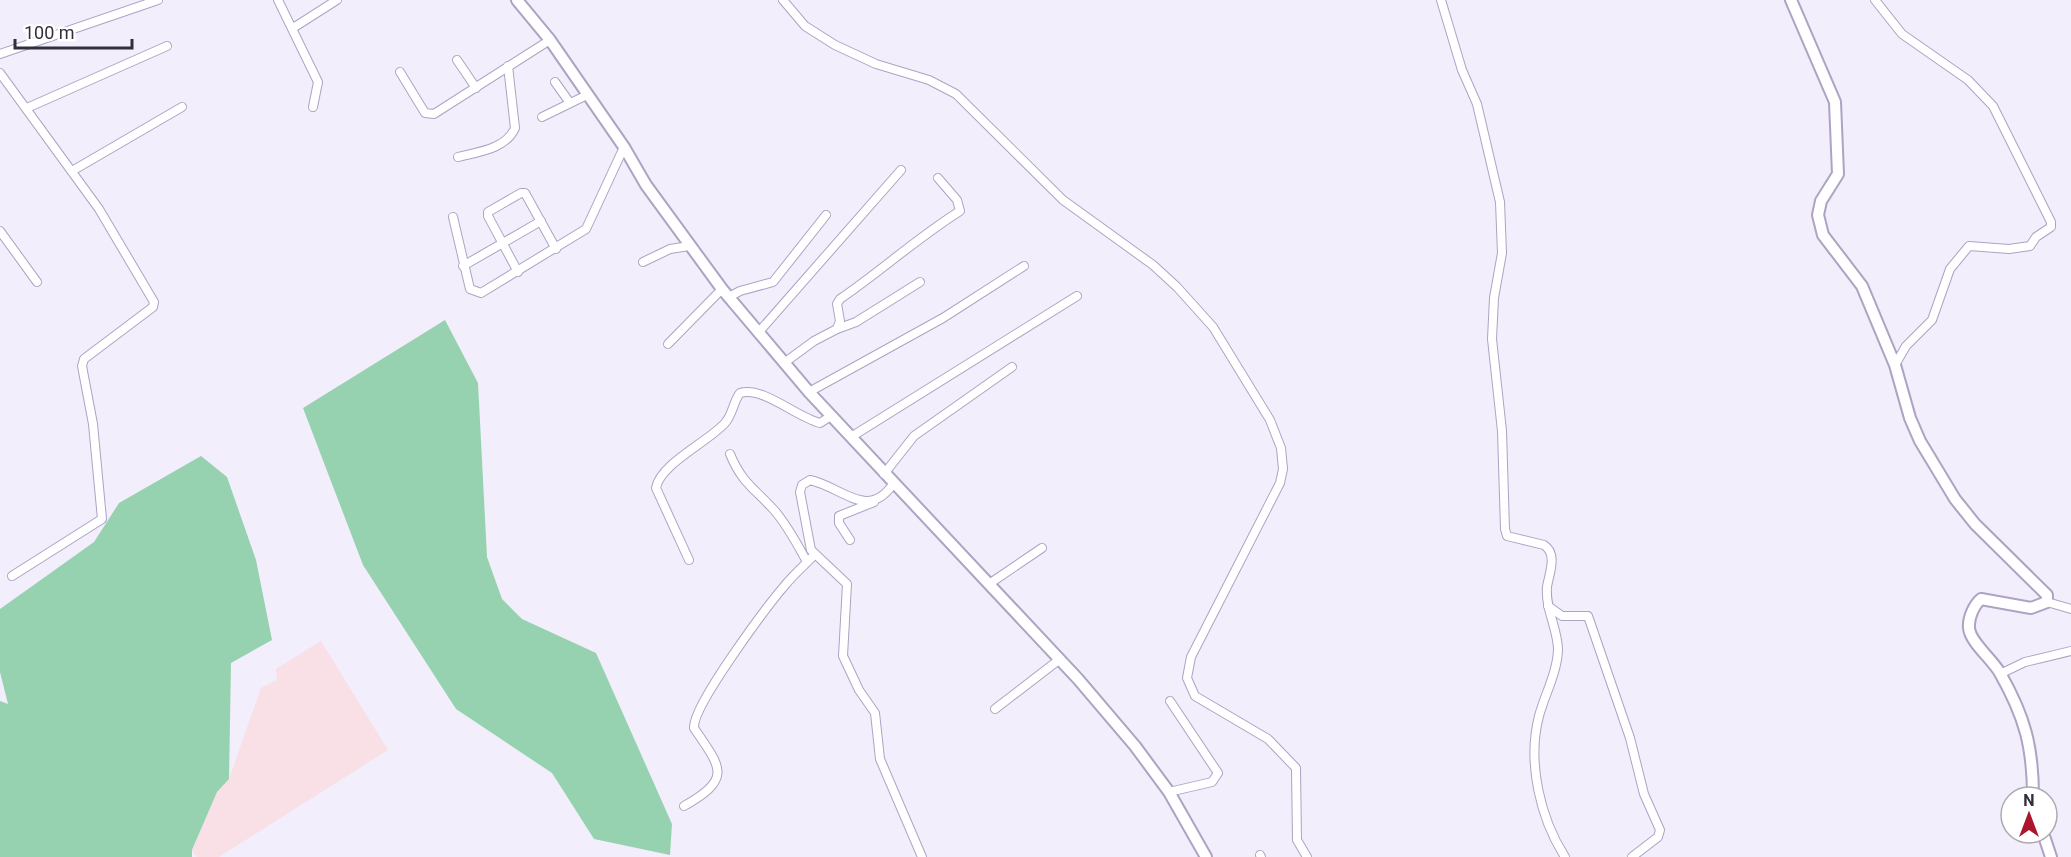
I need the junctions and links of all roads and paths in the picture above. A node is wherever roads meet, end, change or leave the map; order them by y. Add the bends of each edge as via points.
1 (159, 0) edge
2 (278, 0) edge
3 (337, 0) edge
4 (517, 0) edge
5 (783, 0) edge
6 (1441, 0) edge
7 (1791, 0) edge
8 (1875, 0) edge
9 (293, 28) junction
10 (550, 40) junction
11 (167, 46) dead end
12 (0, 54) edge
13 (457, 60) dead end
14 (508, 66) junction
15 (400, 72) dead end
16 (0, 73) edge
17 (555, 82) dead end
18 (476, 88) junction
19 (587, 95) junction
20 (570, 104) junction
21 (182, 106) dead end
22 (313, 106) dead end
23 (27, 108) junction
24 (543, 117) dead end
25 (624, 147) junction
26 (458, 158) dead end
27 (901, 170) dead end
28 (72, 171) junction
29 (938, 178) dead end
30 (826, 215) dead end
31 (453, 217) dead end
32 (541, 221) junction
33 (0, 231) edge
34 (502, 243) junction
35 (689, 246) junction
36 (556, 249) junction
37 (642, 262) dead end
38 (463, 266) junction
39 (1024, 266) dead end
40 (518, 272) junction
41 (37, 282) dead end
42 (920, 282) dead end
43 (726, 293) junction
44 (1077, 296) dead end
45 (837, 329) junction
46 (758, 333) junction
47 (668, 344) dead end
48 (784, 363) junction
49 (1895, 365) junction
50 (1012, 367) dead end
51 (809, 392) junction
52 (831, 416) junction
53 (851, 437) junction
54 (730, 454) dead end
55 (884, 474) junction
56 (893, 484) junction
57 (878, 500) junction
58 (850, 540) dead end
59 (1042, 548) dead end
60 (815, 554) junction
61 (689, 560) dead end
62 (807, 562) junction
63 (12, 576) dead end
64 (989, 584) junction
65 (2047, 602) junction
66 (1548, 606) junction
67 (2071, 609) edge
68 (2071, 651) edge
69 (1060, 659) junction
70 (2000, 674) junction
71 (1170, 701) dead end
72 (995, 709) dead end
73 (2033, 785) edge
74 (1169, 792) junction
75 (684, 807) dead end
76 (922, 857) edge
77 (1206, 857) edge
78 (1307, 857) edge
79 (1565, 857) edge
80 (1632, 857) edge

1 - 12 street
2 - 9 street
3 - 9 street
4 - 10 main road
5 - 78 street via 805,26 835,45 956,94 1063,200 1177,287 1213,327 1252,387 1281,448 1280,483 1191,657 1187,678 1195,696 1268,739 1296,768 1297,840
6 - 66 street via 1462,70 1477,104 1500,202 1502,253 1492,339 1502,431 1505,529 1507,536 1549,548
7 - 49 main road via 1835,102 1838,174 1821,201 1818,215 1823,235 1862,286
8 - 49 street via 1902,34 1968,80 1993,106 2052,222 2030,246 1969,246 1950,269 1932,320 1906,346
9 - 22 street via 318,82
10 - 14 street
10 - 19 main road
11 - 23 street
13 - 18 street
14 - 18 street
14 - 26 street via 515,128 512,136 498,146
15 - 18 street via 429,115
16 - 23 street
17 - 20 street
19 - 20 street
19 - 25 main road
20 - 24 street
21 - 28 street
23 - 28 street
25 - 35 main road
25 - 36 street via 586,229
27 - 46 street
28 - 63 street via 135,265 154,302 153,307 84,359 82,366 93,424 102,519
29 - 45 street via 957,200 960,211 840,299
30 - 43 street via 773,282
31 - 38 street
32 - 34 street
32 - 34 street via 525,193 494,207 488,216
32 - 36 street
33 - 41 street
34 - 38 street
34 - 40 street
35 - 37 street via 673,248
35 - 43 main road
36 - 40 street
38 - 40 street via 474,293 481,293
39 - 51 street via 943,318
42 - 45 street via 856,322
43 - 46 main road
43 - 47 street
44 - 53 street
45 - 48 street
46 - 48 main road
48 - 51 main road
49 - 65 main road via 1913,425 1955,499 2008,559 2042,588
50 - 55 street via 914,436
51 - 52 main road
52 - 53 main road
52 - 61 street via 820,423 756,391 740,393 726,422 657,482 656,488
53 - 55 main road
54 - 62 street via 744,482 774,510
55 - 56 main road
56 - 57 street
56 - 64 main road
57 - 58 street via 839,516
57 - 60 street via 856,499 817,482 806,482 800,492 801,505
59 - 64 street
60 - 62 street
60 - 76 street via 848,584 843,656 875,712 879,759
62 - 75 street via 770,605 696,716 694,728 715,756 718,777 700,797
64 - 69 main road
65 - 67 street
65 - 70 main road via 2031,608 1981,599 1975,605 1968,626 1972,638
66 - 79 street via 1558,647 1539,718 1536,771 1546,819
66 - 80 street via 1562,616 1588,616 1608,670 1644,794 1660,830 1658,837
68 - 70 street via 2025,662
69 - 72 street
69 - 74 main road
70 - 73 main road via 2031,746
71 - 74 street via 1218,773 1212,782
74 - 77 main road

